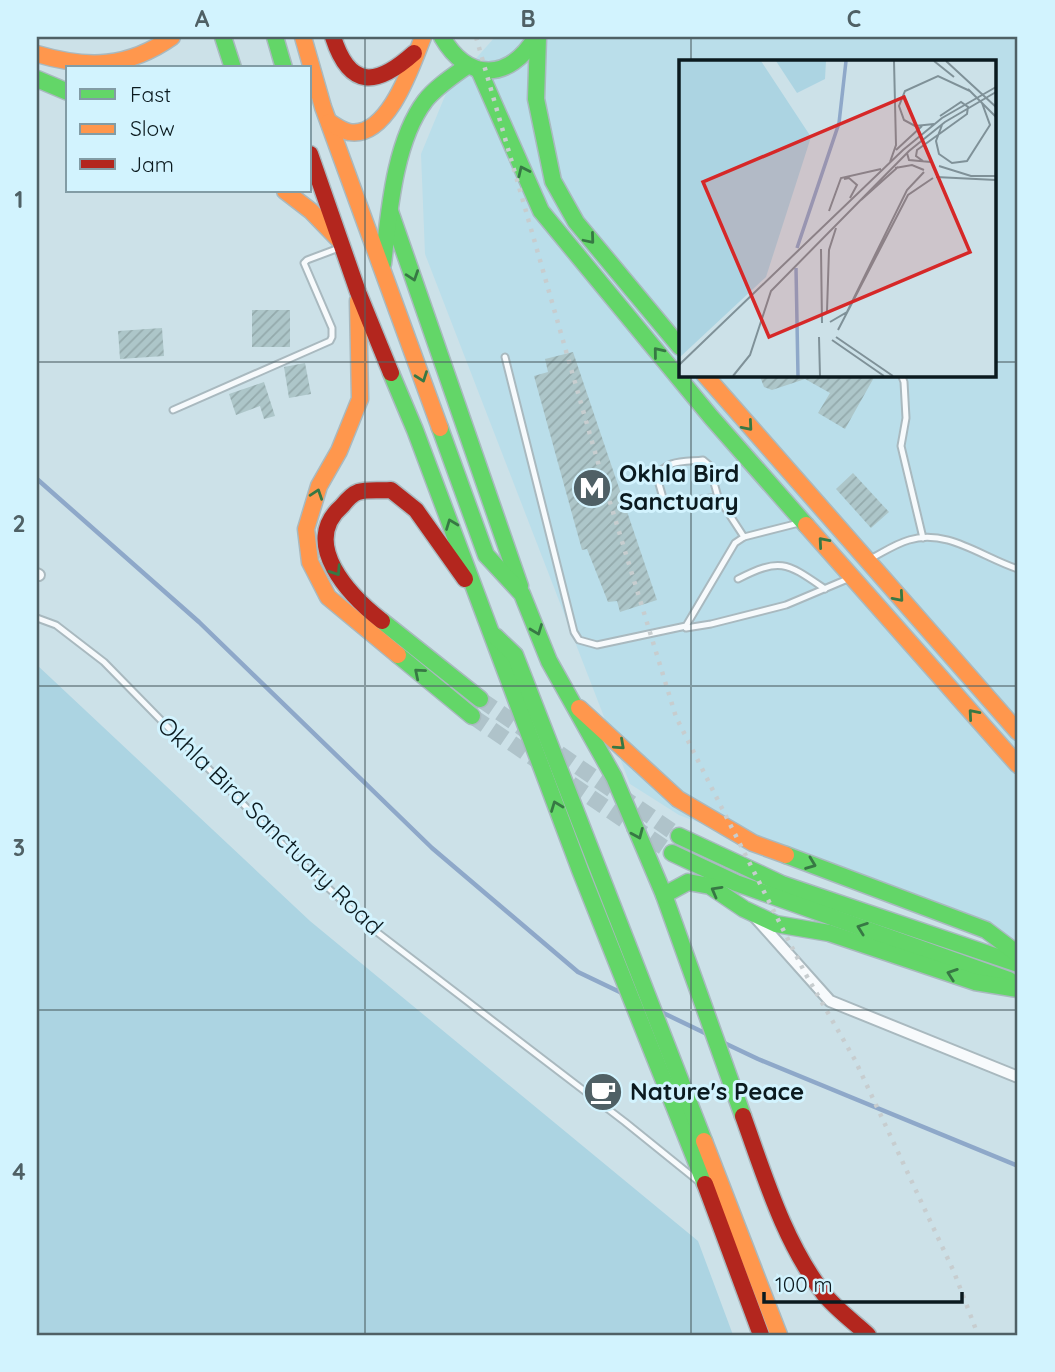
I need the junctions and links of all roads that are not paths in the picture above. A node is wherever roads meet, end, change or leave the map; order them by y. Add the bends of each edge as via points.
1 (172, 37) edge
2 (223, 37) edge
3 (275, 37) edge
4 (303, 37) edge
5 (333, 37) edge
6 (442, 37) edge
7 (537, 37) edge
8 (420, 44) edge
9 (37, 54) edge
10 (232, 66) edge
11 (283, 66) edge
12 (312, 66) edge
13 (312, 67) edge
14 (473, 68) junction
15 (37, 79) edge
16 (66, 91) edge
17 (326, 114) junction
18 (312, 160) edge
19 (286, 192) edge
20 (299, 192) edge
21 (311, 211) junction
22 (390, 211) junction
23 (340, 244) junction
24 (383, 267) junction
25 (358, 292) junction
26 (679, 345) edge
27 (505, 357) dead end
28 (706, 376) edge
29 (902, 376) edge
30 (173, 410) dead end
31 (718, 496) junction
32 (805, 522) junction
33 (744, 537) junction
34 (923, 538) junction
35 (867, 561) junction
36 (1018, 569) edge
37 (853, 577) junction
38 (738, 579) dead end
39 (825, 589) junction
40 (522, 594) junction
41 (477, 595) junction
42 (37, 618) edge
43 (681, 628) junction
44 (491, 633) junction
45 (480, 699) tunnel mouth
46 (569, 699) junction
47 (472, 716) tunnel mouth
48 (1018, 732) edge
49 (1018, 765) edge
50 (679, 836) tunnel mouth
51 (671, 853) tunnel mouth
52 (664, 895) junction
53 (750, 912) junction
54 (1018, 954) edge
55 (1018, 964) edge
56 (1018, 984) edge
57 (1018, 989) edge
58 (1018, 1077) edge
59 (690, 1121) junction
60 (705, 1187) junction
61 (761, 1335) edge
62 (779, 1335) edge
63 (868, 1335) edge

1 - 9 main road via 134,58 108,63 72,64
2 - 10 main road
3 - 11 main road
4 - 12 main road
5 - 8 main road via 344,66 362,77 384,76
6 - 14 main road via 456,58
7 - 14 main road via 517,63 499,70
7 -> 26 main road via 536,99 553,181 576,222
8 - 17 main road via 402,87 375,125 355,135 336,128
13 - 17 main road
14 - 22 main road via 436,89 423,104 404,150
32 -> 14 main road via 711,417 541,211
15 - 16 main road
17 - 24 main road
18 - 23 main road
19 - 21 main road
20 - 21 main road
21 - 23 main road
22 - 24 main road
22 -> 40 main road
23 - 25 main road
23 - 30 lane via 304,263 332,328 330,341
24 -> 40 main road via 486,555
41 -> 25 main road
47 -> 25 main road via 328,597 310,562 306,529 319,486 360,399
27 - 43 lane via 579,640 597,645
28 -> 35 main road
29 - 34 lane via 906,418 901,446
31 - 31 lane via 672,503 663,498 657,477 660,468 703,460 709,465
31 - 33 lane
32 - 33 lane
37 -> 32 main road
33 - 43 lane via 729,551 691,620
34 - 35 lane
34 - 36 lane via 955,542
35 -> 48 main road
37 - 39 lane
49 -> 37 main road
38 - 39 lane via 763,566 785,565
39 - 43 lane via 786,605
40 -> 46 main road via 548,661
41 - 44 main road
41 -> 45 main road via 416,510 391,490 357,492 332,514 324,546 332,566 361,605
42 - 60 lane, Okhla Bird Sanctuary Road via 56,625 104,662 369,926
59 -> 44 main road via 580,870
44 - 59 main road via 515,655
46 -> 52 main road via 614,777
46 -> 54 main road via 697,812 753,843 986,930
50 - 55 main road via 782,884
56 -> 51 main road via 736,883
53 -> 52 main road via 710,887 688,882
52 - 63 main road via 770,1192 794,1245 825,1295
57 -> 53 main road via 975,982 830,933 776,924
53 - 58 street via 830,1000
59 - 60 main road
59 - 62 main road
60 - 61 main road

